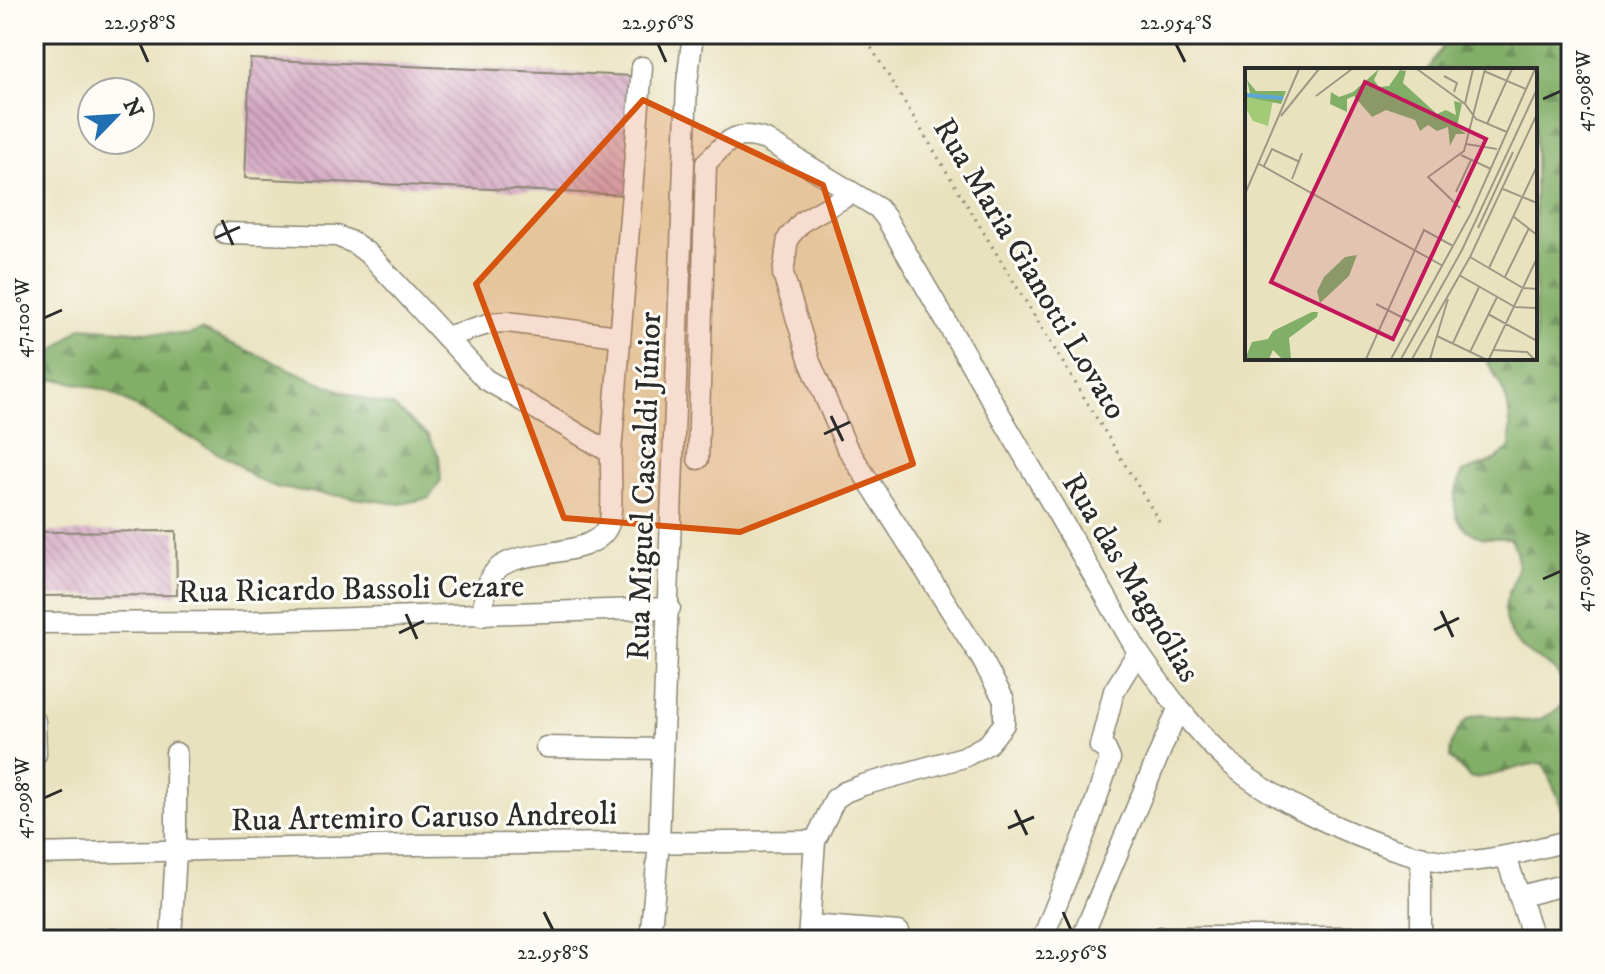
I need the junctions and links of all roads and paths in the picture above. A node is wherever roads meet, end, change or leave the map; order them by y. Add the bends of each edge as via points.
1 (693, 34) edge
2 (863, 34) edge
3 (642, 67) dead end
4 (852, 193) junction
5 (225, 233) dead end
6 (619, 336) junction
7 (446, 337) junction
8 (611, 453) junction
9 (698, 459) dead end
10 (1161, 524) dead end
11 (670, 608) junction
12 (482, 615) junction
13 (34, 623) edge
14 (1138, 652) junction
15 (1178, 709) junction
16 (35, 721) edge
17 (546, 747) dead end
18 (662, 749) junction
19 (176, 753) dead end
20 (36, 754) edge
21 (1571, 840) edge
22 (815, 841) junction
23 (659, 842) junction
24 (176, 851) junction
25 (34, 854) edge
26 (1421, 856) junction
27 (1506, 857) junction
28 (1571, 883) edge
29 (1521, 896) junction
30 (809, 932) edge
31 (899, 932) dead end
32 (1571, 936) edge
33 (1161, 937) dead end
34 (1421, 938) edge
35 (171, 940) edge
36 (650, 940) edge
37 (1042, 940) edge
38 (1081, 940) edge
39 (1534, 940) edge
40 (1556, 940) edge

1 - 11 street, Rua Miguel Cascaldi Júnior via 687,83
2 - 10 path, Rua Maria Gianotti Lovato
3 - 6 street
4 - 9 street via 748,134 730,138 706,163
4 - 14 street, Rua das Magnólias via 886,218
4 - 22 street via 803,221 788,238 783,274 810,362 846,446 980,656 1004,700 1004,724 988,744 964,757 845,792 835,799
5 - 7 street via 337,236 354,243
6 - 7 street via 507,322
6 - 8 street
7 - 8 street via 485,379
8 - 12 street via 610,524 602,536 587,545 507,562 487,586
11 - 12 street, Rua Ricardo Bassoli Cezare
11 - 18 street, Rua Miguel Cascaldi Júnior
12 - 13 street, Rua Ricardo Bassoli Cezare
14 - 15 street, Rua das Magnólias
14 - 37 street via 1114,691 1100,746 1110,759
15 - 26 street, Rua das Magnólias via 1233,767 1266,791 1372,842
15 - 38 street
16 - 20 street
17 - 18 street
18 - 23 street, Rua Miguel Cascaldi Júnior
19 - 24 street
21 - 27 street, Rua das Magnólias
22 - 23 street, Rua Artemiro Caruso Andreoli
22 - 30 street
23 - 24 street, Rua Artemiro Caruso Andreoli
23 - 36 street, Rua Miguel Cascaldi Júnior
24 - 25 street, Rua Artemiro Caruso Andreoli
24 - 35 street
26 - 27 street, Rua das Magnólias via 1455,862
26 - 34 street
27 - 29 street
28 - 29 street
29 - 39 street
30 - 31 street
32 - 40 street
33 - 34 street

